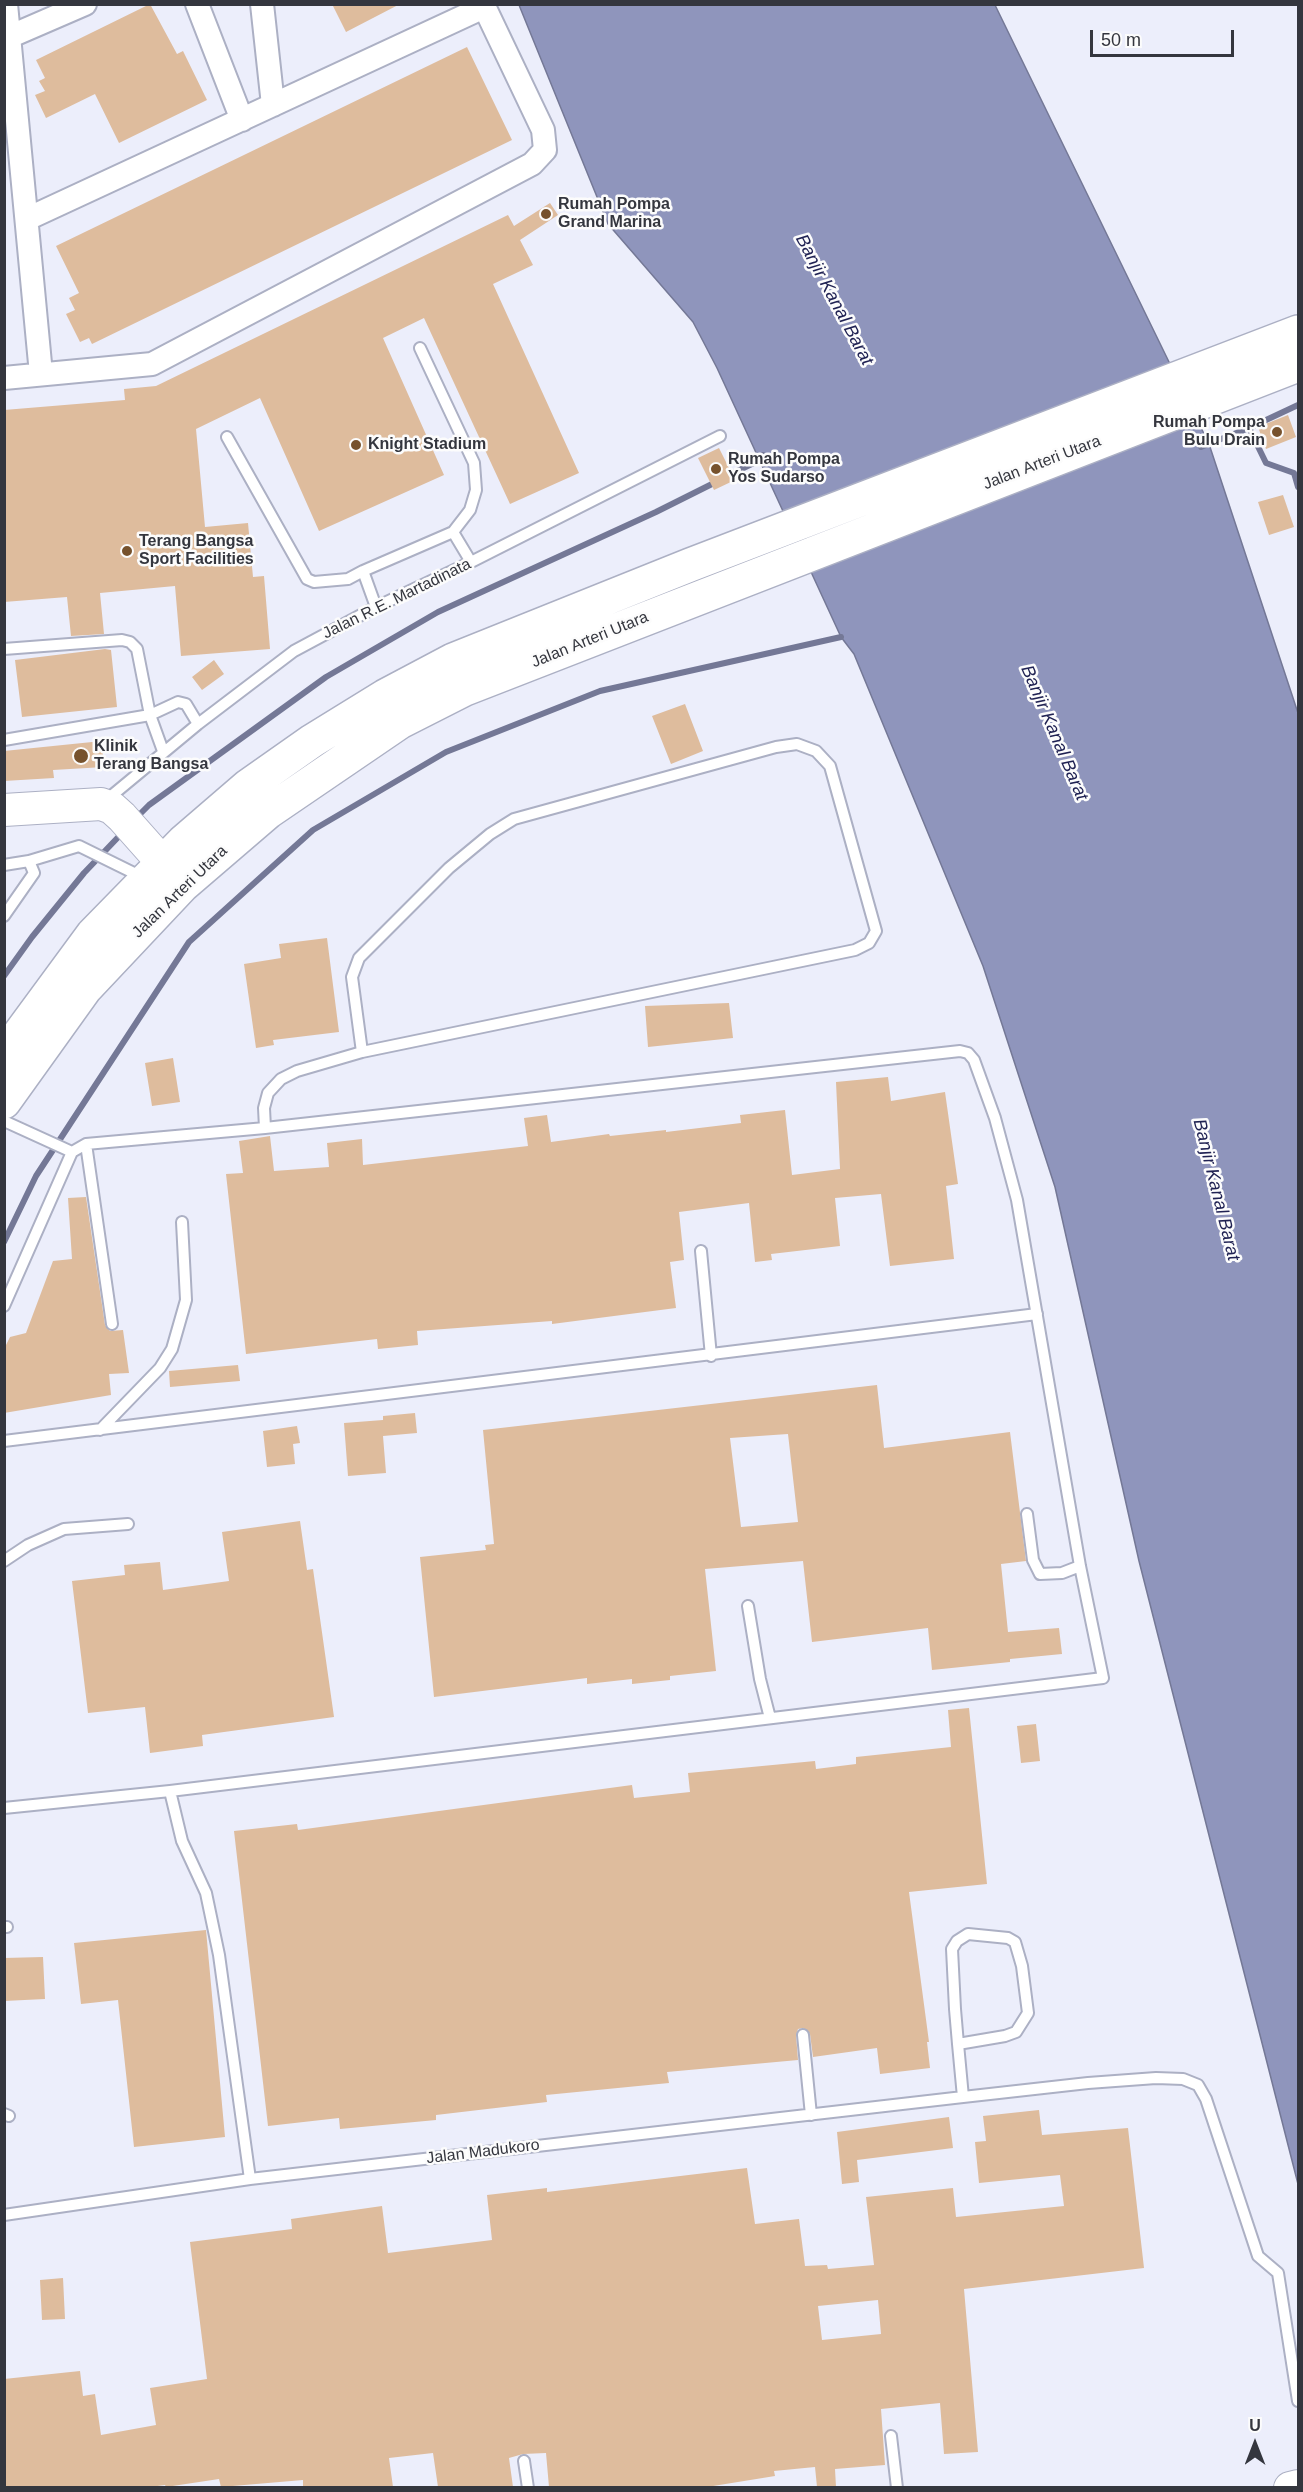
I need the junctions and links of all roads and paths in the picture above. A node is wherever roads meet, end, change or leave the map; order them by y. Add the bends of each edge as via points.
1 (6, 4) edge
2 (85, 4) edge
3 (197, 4) edge
4 (262, 4) edge
5 (484, 6) edge
6 (11, 36) junction
7 (273, 105) junction
8 (242, 120) junction
9 (27, 219) junction
10 (1299, 332) edge
11 (420, 348) dead end
12 (1299, 365) edge
13 (41, 374) junction
14 (4, 378) edge
15 (1194, 388) junction
16 (720, 436) dead end
17 (227, 437) dead end
18 (453, 532) junction
19 (471, 562) junction
20 (363, 571) junction
21 (376, 607) junction
22 (4, 649) edge
23 (150, 715) junction
24 (198, 724) junction
25 (4, 740) edge
26 (164, 751) junction
27 (4, 810) edge
28 (112, 810) junction
29 (29, 861) junction
30 (152, 862) junction
31 (4, 865) edge
32 (4, 916) edge
33 (362, 1052) junction
34 (4, 1055) edge
35 (4, 1102) edge
36 (4, 1121) edge
37 (265, 1128) junction
38 (86, 1144) junction
39 (72, 1152) junction
40 (182, 1222) dead end
41 (701, 1251) dead end
42 (4, 1306) edge
43 (1037, 1314) junction
44 (112, 1324) dead end
45 (711, 1356) junction
46 (100, 1430) junction
47 (4, 1441) edge
48 (1027, 1514) dead end
49 (128, 1524) dead end
50 (4, 1561) edge
51 (1080, 1566) junction
52 (748, 1606) dead end
53 (770, 1718) junction
54 (170, 1791) junction
55 (4, 1808) edge
56 (803, 2035) dead end
57 (958, 2044) junction
58 (963, 2097) junction
59 (811, 2115) junction
60 (250, 2179) junction
61 (4, 2215) edge
62 (1299, 2401) edge
63 (891, 2436) dead end
64 (524, 2461) dead end
65 (1299, 2486) edge
66 (528, 2487) edge
67 (897, 2487) edge
68 (1290, 2487) edge

1 - 6 street
2 - 6 street
3 - 8 street
4 - 7 street
5 - 7 street
5 - 13 street via 543,130 546,142 541,157 152,364
6 - 9 street
7 - 8 street
8 - 9 street
9 - 13 street
10 - 15 highway, Jalan Arteri Utara
11 - 18 lane via 474,464 476,490 470,510
12 - 15 highway, Jalan Arteri Utara
13 - 14 street
15 - 30 highway, Jalan Arteri Utara via 690,565 453,660 312,741
15 - 35 highway, Jalan Arteri Utara via 703,595 465,689 400,722 268,812 183,885 85,989
16 - 19 lane, Jalan R.E. Martadinata
17 - 20 lane via 307,579 348,579
18 - 19 lane
18 - 20 lane
19 - 21 lane, Jalan R.E. Martadinata
20 - 21 lane
21 - 24 lane, Jalan R.E. Martadinata via 294,651
22 - 23 lane via 130,642 137,649
23 - 24 lane via 183,702
23 - 25 lane
23 - 26 lane
24 - 26 lane, Jalan R.E. Martadinata
26 - 28 lane, Jalan R.E. Martadinata
27 - 28 street
28 - 30 street
29 - 30 lane via 79,846 112,860
29 - 31 lane
29 - 32 lane via 32,879
30 - 34 highway, Jalan Arteri Utara via 93,934
33 - 33 lane via 855,950 869,943 876,931 830,766 816,751 797,744 776,747 514,819 449,868 359,957 352,976
33 - 37 lane via 281,1079 268,1093
36 - 39 lane
37 - 38 lane
37 - 43 lane via 960,1050 974,1060 994,1118 1017,1200
38 - 39 lane
38 - 44 lane
39 - 42 lane
40 - 46 lane via 186,1300 172,1349 160,1368
41 - 45 lane
43 - 45 lane
43 - 51 lane
45 - 46 lane
46 - 47 lane
48 - 51 lane via 1033,1560 1040,1574 1062,1573
49 - 50 lane via 64,1529
51 - 53 lane via 1103,1678
52 - 53 lane
53 - 54 lane
54 - 55 lane
54 - 60 lane via 182,1841 206,1893 219,1955
56 - 59 lane
57 - 57 lane via 1016,2032 1028,2013 1023,1966 1015,1942 1008,1938 968,1934 952,1949
57 - 58 lane
58 - 59 lane, Jalan Madukoro
58 - 62 lane, Jalan Madukoro via 1156,2078 1183,2079 1198,2085 1258,2256 1278,2273
59 - 60 lane, Jalan Madukoro
60 - 61 lane, Jalan Madukoro
63 - 67 lane
64 - 66 lane
65 - 68 street

